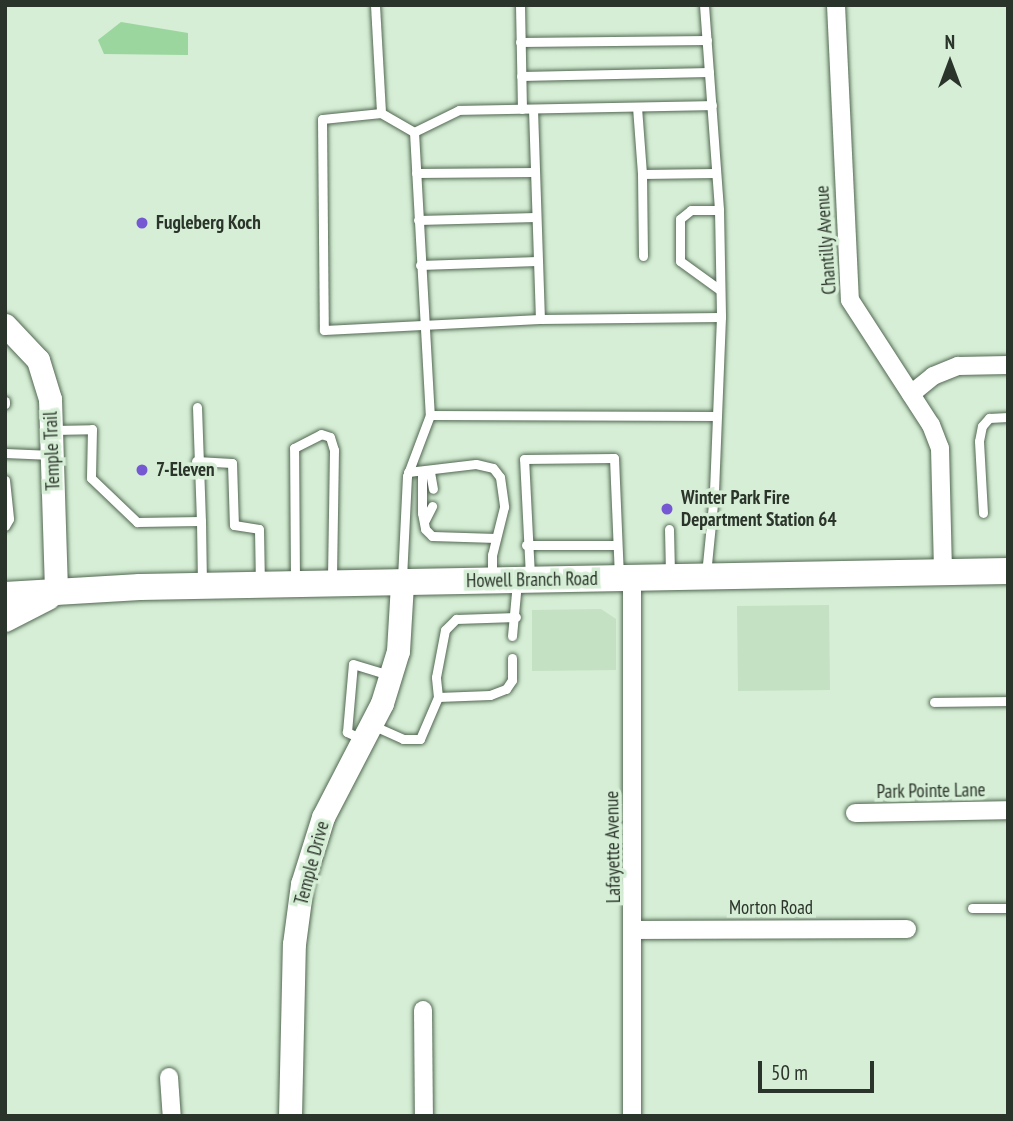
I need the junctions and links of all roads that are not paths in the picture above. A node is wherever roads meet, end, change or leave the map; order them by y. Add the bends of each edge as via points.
1 (375, 5) edge
2 (520, 5) edge
3 (704, 5) edge
4 (836, 5) edge
5 (707, 40) junction
6 (520, 42) junction
7 (709, 72) junction
8 (521, 76) junction
9 (712, 105) junction
10 (636, 107) junction
11 (522, 109) junction
12 (533, 109) junction
13 (381, 113) junction
14 (414, 132) junction
15 (535, 172) junction
16 (416, 173) junction
17 (715, 173) junction
18 (642, 174) junction
19 (719, 210) junction
20 (536, 217) junction
21 (418, 220) junction
22 (643, 256) dead end
23 (537, 261) junction
24 (420, 265) junction
25 (720, 290) junction
26 (721, 317) junction
27 (540, 320) junction
28 (428, 321) junction
29 (5, 325) edge
30 (1008, 365) edge
31 (911, 394) junction
32 (197, 407) dead end
33 (430, 415) junction
34 (716, 416) junction
35 (1008, 417) edge
36 (51, 430) junction
37 (5, 453) edge
38 (52, 454) junction
39 (196, 461) junction
40 (408, 472) junction
41 (426, 472) junction
42 (5, 480) edge
43 (433, 489) dead end
44 (432, 506) dead end
45 (983, 513) dead end
46 (201, 521) junction
47 (424, 522) junction
48 (5, 526) edge
49 (670, 529) dead end
50 (496, 538) junction
51 (526, 545) junction
52 (617, 545) junction
53 (1008, 571) edge
54 (943, 572) junction
55 (670, 576) junction
56 (705, 576) junction
57 (625, 578) junction
58 (513, 581) junction
59 (402, 583) junction
60 (332, 584) junction
61 (260, 585) junction
62 (295, 585) junction
63 (202, 586) junction
64 (56, 593) junction
65 (5, 595) edge
66 (516, 617) junction
67 (5, 620) edge
68 (512, 636) dead end
69 (512, 658) dead end
70 (391, 676) junction
71 (438, 697) junction
72 (1008, 701) edge
73 (934, 702) dead end
74 (368, 732) junction
75 (1008, 810) edge
76 (855, 813) dead end
77 (972, 908) dead end
78 (1008, 908) edge
79 (907, 929) dead end
80 (635, 930) junction
81 (423, 1010) dead end
82 (169, 1077) dead end
83 (172, 1116) edge
84 (290, 1116) edge
85 (424, 1116) edge
86 (632, 1116) edge

1 - 13 lane
2 - 6 lane
3 - 5 lane
4 - 31 street, Chantilly Avenue via 850,300
5 - 6 lane
5 - 7 lane
6 - 8 lane
7 - 8 lane
7 - 9 lane
8 - 11 lane
9 - 10 lane
9 - 17 lane
10 - 12 lane
10 - 18 lane
11 - 12 lane
11 - 14 lane via 459,110
12 - 15 lane
13 - 14 lane
13 - 28 lane via 322,119 324,330 389,329
14 - 16 lane
15 - 16 lane
15 - 20 lane
16 - 21 lane
17 - 18 lane
17 - 19 lane
18 - 22 lane
19 - 25 lane
19 - 25 lane via 691,210 680,219 680,261
20 - 21 lane
20 - 23 lane
21 - 24 lane
23 - 24 lane
23 - 27 lane
24 - 28 lane
25 - 26 lane
26 - 27 lane
26 - 34 lane
27 - 28 lane
28 - 33 lane
29 - 36 street, Temple Trail via 38,360 50,398
30 - 31 street via 958,366 933,376
31 - 54 street, Chantilly Avenue via 940,448
32 - 39 lane
33 - 34 lane
33 - 40 lane
34 - 56 lane
35 - 45 lane via 989,418 982,426
36 - 38 street, Temple Trail
36 - 46 lane via 92,429 91,478 137,522
37 - 38 lane
38 - 64 street, Temple Trail
39 - 46 lane
39 - 61 lane via 232,463 234,525 259,529
40 - 41 lane
40 - 59 lane
41 - 43 lane
41 - 47 lane
41 - 50 lane via 444,466 493,468 504,486
42 - 48 lane via 9,519
44 - 47 lane
46 - 63 lane
47 - 50 lane via 432,536
49 - 55 lane
50 - 58 lane
51 - 52 lane
51 - 52 lane via 524,459 614,458
51 - 58 lane
52 - 57 lane
53 - 54 main road, Howell Branch Road
54 - 56 main road, Howell Branch Road
55 - 56 main road, Howell Branch Road
55 - 57 main road, Howell Branch Road
57 - 58 main road, Howell Branch Road
57 - 80 street, Lafayette Avenue
58 - 59 main road, Howell Branch Road
58 - 66 lane
59 - 60 main road, Howell Branch Road
59 - 70 street, Temple Drive
60 - 62 main road, Howell Branch Road
60 - 62 lane via 334,450 330,437 321,434 295,448
61 - 62 main road, Howell Branch Road
61 - 63 main road, Howell Branch Road
63 - 64 main road, Howell Branch Road
64 - 65 main road, Howell Branch Road
64 - 67 main road, Howell Branch Road
66 - 68 lane
66 - 71 lane via 456,619 445,630 436,677
69 - 71 lane via 512,680 506,689 490,695
70 - 74 street, Temple Drive
70 - 74 lane via 353,664 347,733
71 - 74 lane via 420,739
72 - 73 lane
74 - 84 street, Temple Drive via 323,817 302,884 294,944
75 - 76 street, Park Pointe Lane
77 - 78 lane
79 - 80 street, Morton Road
80 - 86 street, Lafayette Avenue
81 - 85 street
82 - 83 street

